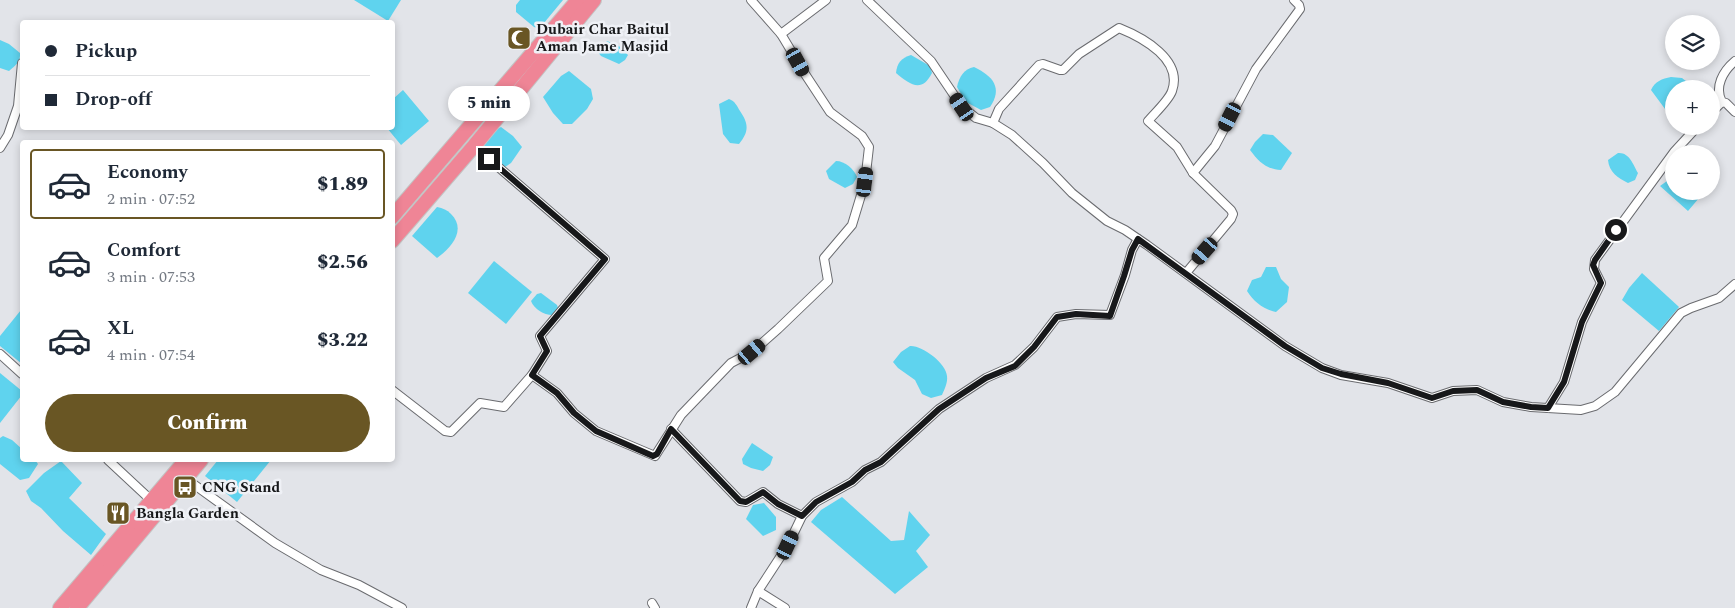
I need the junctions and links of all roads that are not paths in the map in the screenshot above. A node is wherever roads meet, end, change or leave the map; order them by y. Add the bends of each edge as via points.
1 (578, 0) edge
2 (594, 0) edge
3 (750, 0) edge
4 (826, 0) edge
5 (867, 0) edge
6 (1294, 0) edge
7 (781, 34) junction
8 (1735, 61) edge
9 (20, 84) edge
10 (1722, 102) joint
11 (1735, 112) edge
12 (993, 123) junction
13 (1690, 135) edge
14 (474, 146) junction
15 (0, 148) edge
16 (1193, 172) junction
17 (395, 214) edge
18 (395, 238) edge
19 (1138, 239) junction
20 (1186, 273) junction
21 (1735, 284) edge
22 (0, 354) edge
23 (20, 372) edge
24 (532, 375) junction
25 (395, 392) edge
26 (1548, 408) junction
27 (671, 429) junction
28 (110, 462) edge
29 (184, 462) edge
30 (199, 462) edge
31 (185, 478) junction
32 (152, 501) junction
33 (802, 516) junction
34 (129, 537) junction
35 (758, 592) junction
36 (60, 608) edge
37 (77, 608) edge
38 (402, 608) edge
39 (751, 608) edge
40 (785, 608) edge

1 - 17 highway
2 - 14 highway
3 - 7 street
4 - 7 street
5 - 12 street via 931,60 962,107 976,118
6 - 16 street via 1300,9 1256,69 1215,146
7 - 27 street via 830,112 862,136 869,147 865,182 852,225 824,258 828,281 752,352 731,363
8 - 10 street via 1722,77 1719,90
9 - 15 street via 18,106
10 - 11 street
12 - 16 street via 999,109 1040,65 1063,70 1079,54 1119,28 1150,44 1170,62 1175,79 1172,93 1148,121 1177,147
12 - 19 street via 1012,135 1072,193 1107,221
13 - 26 street via 1595,260 1594,269 1601,283 1582,322 1564,382
14 - 18 highway
14 - 24 street via 605,259 540,336 547,351
16 - 20 street via 1233,214
19 - 20 street
19 - 33 street via 1110,316 1076,314 1057,317 1015,366 986,378 939,409 881,462 816,502
20 - 26 street via 1285,346 1322,368 1388,383 1432,398 1453,391 1477,390 1503,402
21 - 26 street via 1719,298 1681,313 1615,392 1595,406 1581,410
22 - 23 street
24 - 25 street via 504,407 480,403 451,432 445,431
24 - 27 street via 557,393 596,431 653,456
27 - 33 street via 740,501 746,502 763,492
28 - 32 street
29 - 32 highway
30 - 31 highway
31 - 34 highway
31 - 38 street via 275,543 321,570 359,585
32 - 34 highway
33 - 35 street
34 - 36 highway
34 - 37 highway
35 - 39 street
35 - 40 street

